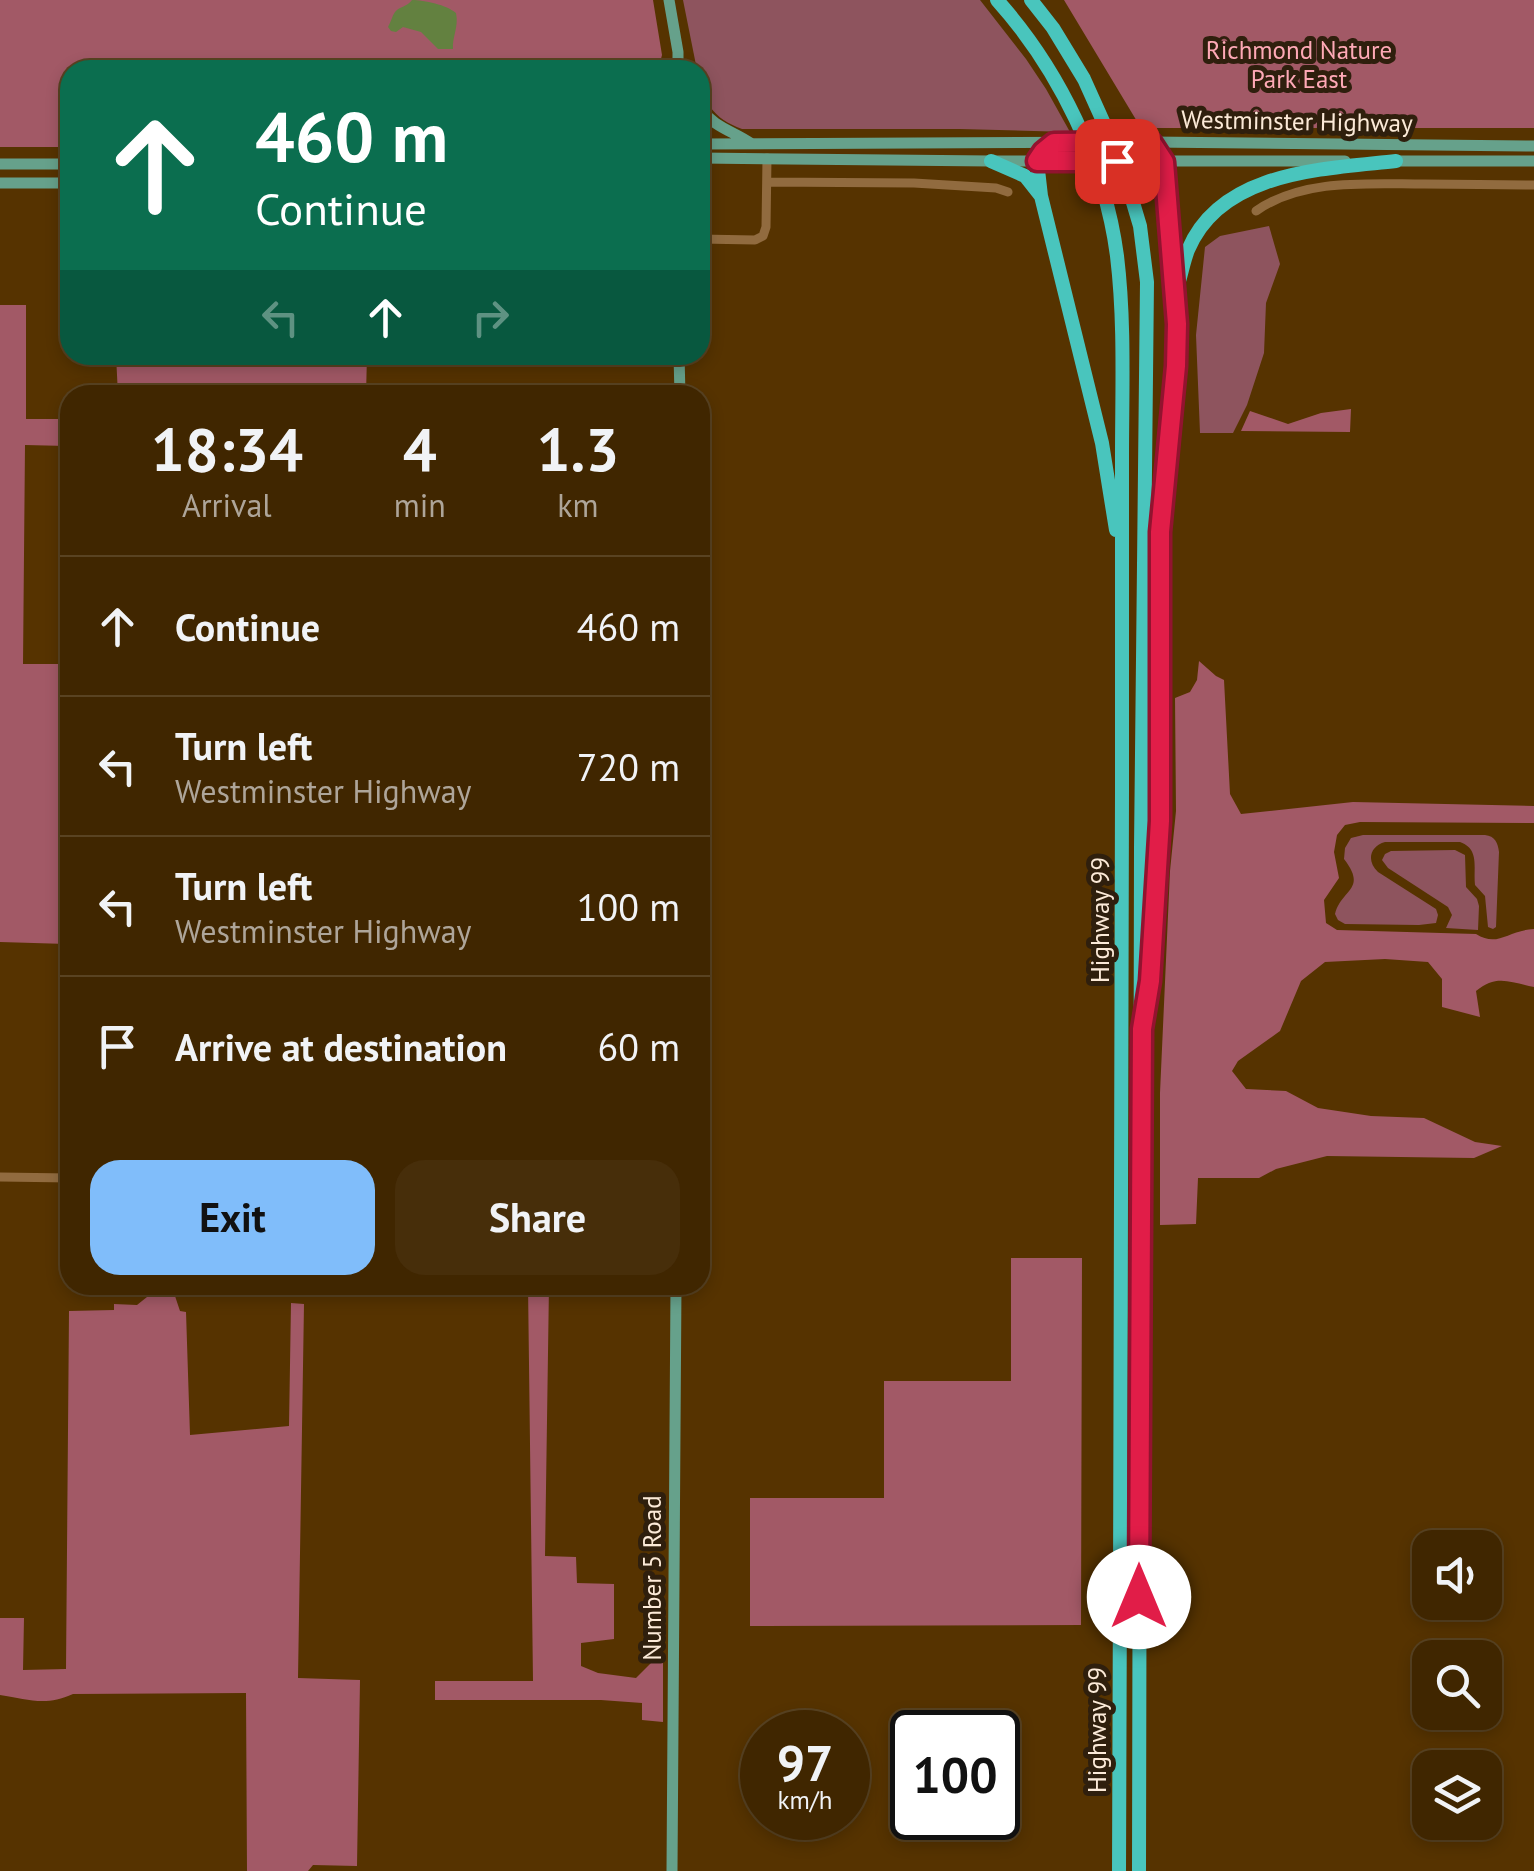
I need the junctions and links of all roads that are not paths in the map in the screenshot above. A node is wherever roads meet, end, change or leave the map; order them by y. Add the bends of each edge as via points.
1 (670, 0) edge
2 (997, 0) edge
3 (1031, 0) edge
4 (678, 52) junction
5 (677, 60) edge
6 (682, 60) edge
7 (710, 118) edge
8 (1144, 142) junction
9 (1054, 143) junction
10 (710, 144) edge
11 (752, 144) junction
12 (1534, 146) edge
13 (710, 158) edge
14 (767, 158) junction
15 (991, 161) junction
16 (1037, 161) junction
17 (1534, 161) edge
18 (1164, 162) junction
19 (1396, 162) junction
20 (0, 164) edge
21 (60, 164) edge
22 (768, 182) junction
23 (0, 183) edge
24 (60, 183) edge
25 (1534, 185) edge
26 (1008, 192) dead end
27 (1041, 196) junction
28 (1256, 211) dead end
29 (710, 239) edge
30 (1176, 291) junction
31 (1122, 555) junction
32 (1142, 1029) junction
33 (0, 1178) edge
34 (60, 1178) edge
35 (676, 1295) edge
36 (672, 1871) edge
37 (1119, 1871) edge
38 (1138, 1871) edge

1 - 4 main road
2 - 31 highway, Highway 99 via 1062,94 1106,208 1122,337
3 - 32 highway, Highway 99 via 1084,78 1120,160 1140,226 1147,282
4 - 5 main road
4 - 6 main road
7 - 11 main road
8 - 9 main road, Westminster Highway
8 - 12 main road, Westminster Highway
8 - 18 highway
9 - 11 main road, Westminster Highway
9 - 16 highway
10 - 11 main road, Westminster Highway
13 - 14 main road, Westminster Highway
14 - 15 main road, Westminster Highway
14 - 22 street
15 - 16 main road, Westminster Highway
15 - 27 highway via 1025,176
16 - 18 main road, Westminster Highway
16 - 27 highway
17 - 19 main road, Westminster Highway
18 - 19 main road, Westminster Highway
18 - 30 highway
19 - 30 highway via 1302,172 1242,194 1206,222 1189,248
20 - 21 main road
22 - 26 street via 914,183
22 - 29 street via 763,236
23 - 24 main road
25 - 28 street via 1322,187
27 - 31 highway via 1102,443
30 - 32 highway via 1160,532 1160,821
31 - 37 highway, Highway 99
32 - 38 highway, Highway 99
33 - 34 street
35 - 36 main road, Number 5 Road

